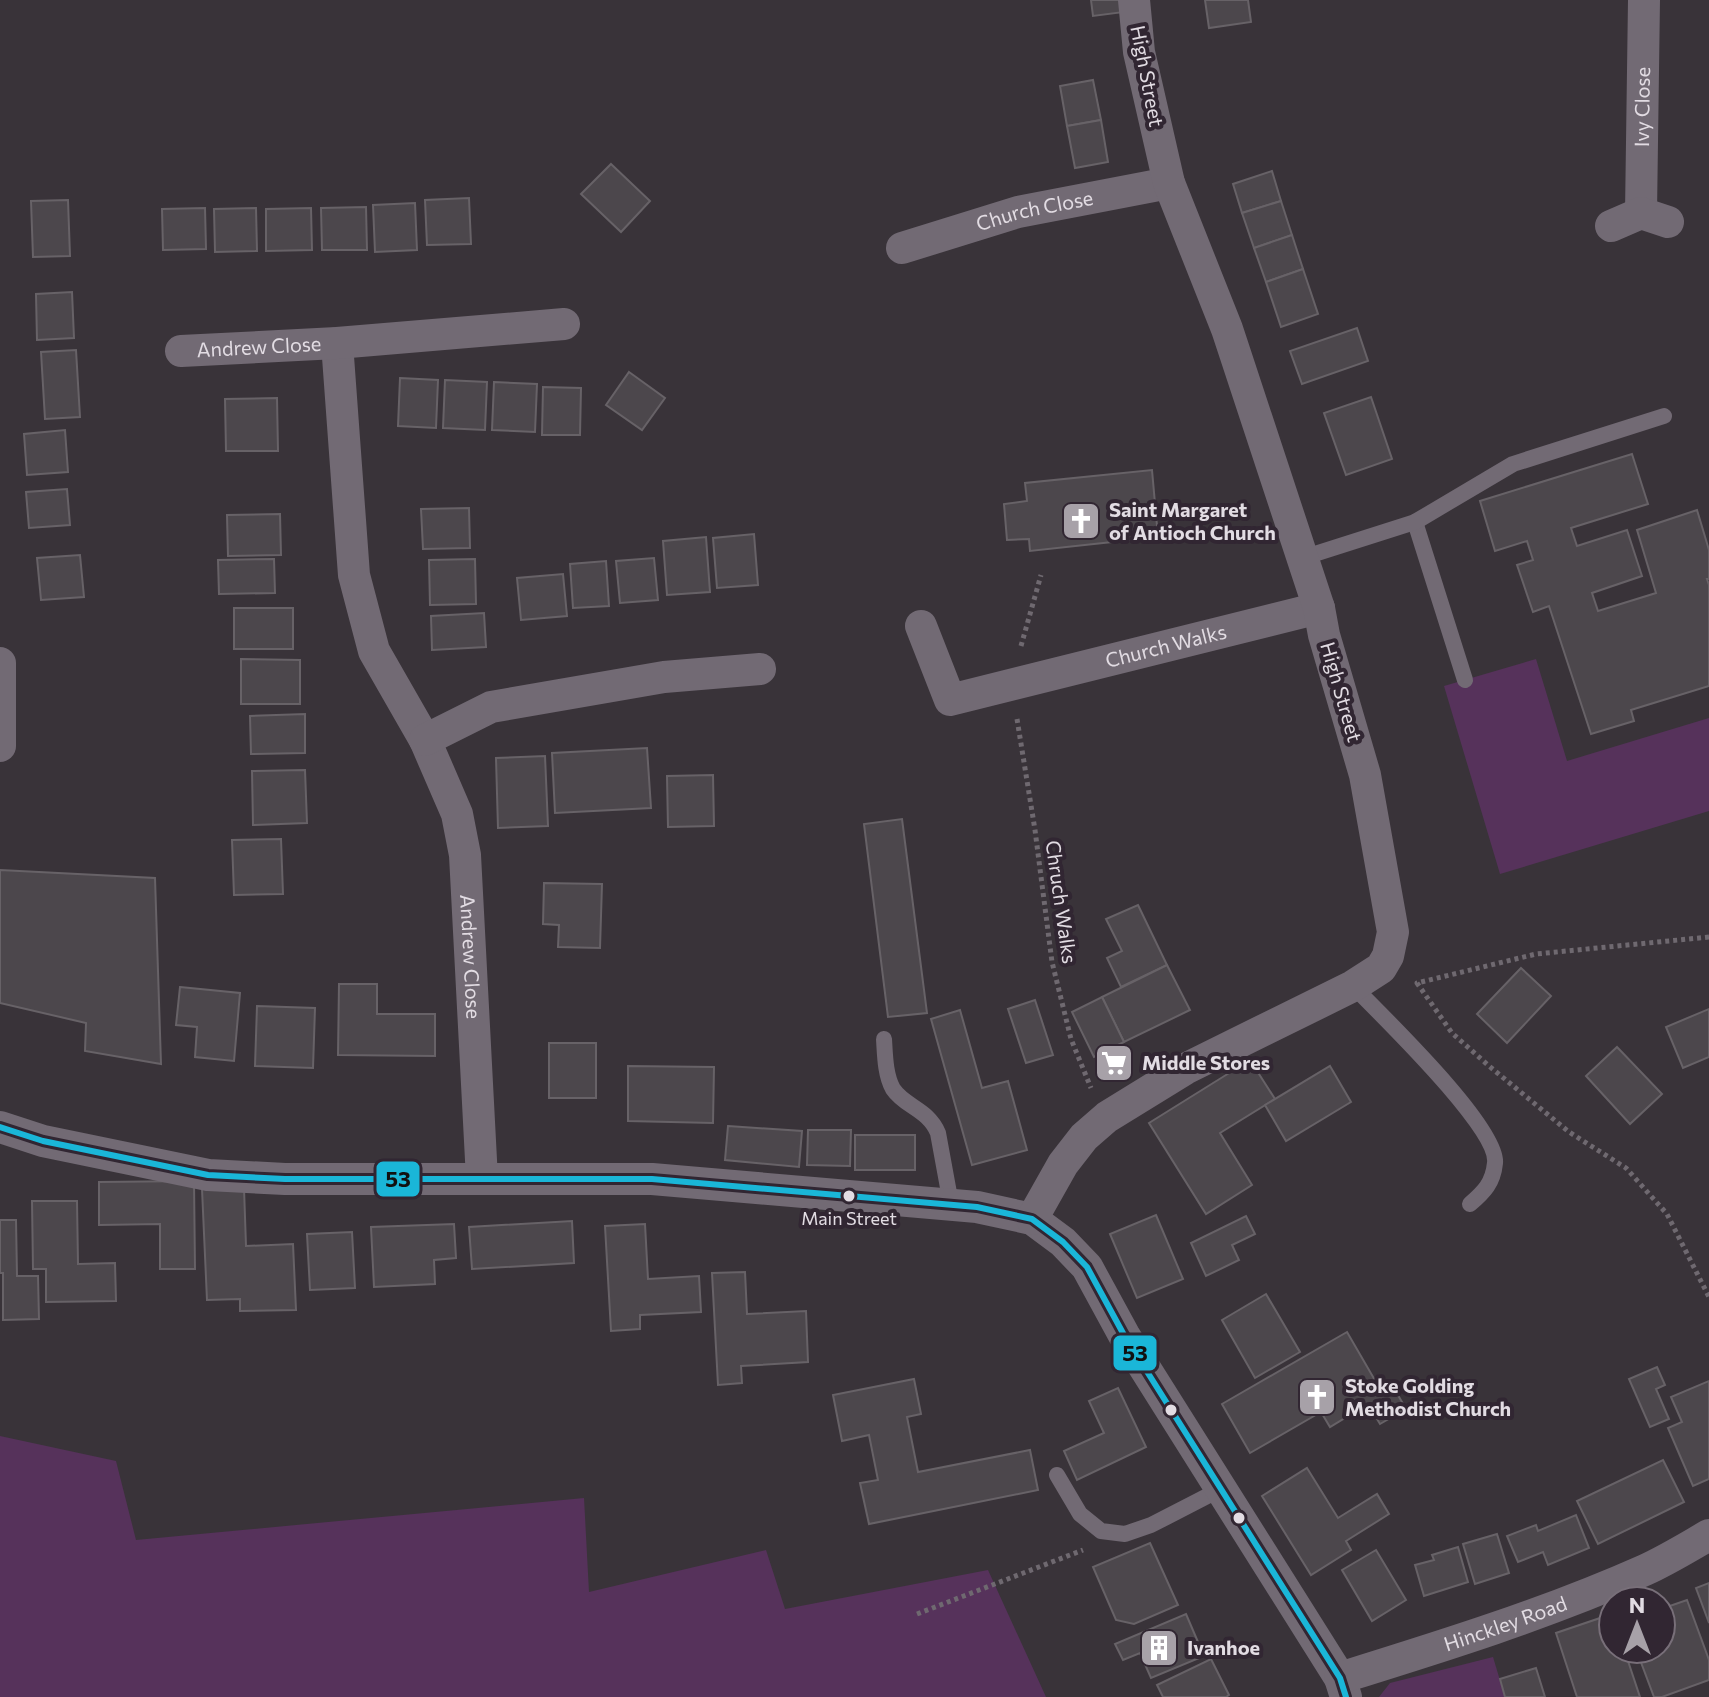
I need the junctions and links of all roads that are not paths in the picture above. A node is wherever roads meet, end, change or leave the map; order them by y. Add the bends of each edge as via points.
1 (1134, 0) edge
2 (1644, 0) edge
3 (1169, 183) junction
4 (1611, 226) dead end
5 (902, 248) dead end
6 (564, 324) dead end
7 (337, 343) junction
8 (181, 351) dead end
9 (1664, 416) dead end
10 (1415, 522) junction
11 (1302, 558) junction
12 (1319, 608) junction
13 (921, 626) dead end
14 (0, 663) edge
15 (760, 669) dead end
16 (1465, 680) dead end
17 (425, 740) junction
18 (0, 746) edge
19 (1353, 986) junction
20 (884, 1039) dead end
21 (0, 1127) edge
22 (482, 1179) junction
23 (951, 1204) junction
24 (1470, 1204) dead end
25 (1032, 1219) junction
26 (1057, 1475) dead end
27 (1221, 1489) junction
28 (1709, 1535) edge
29 (1343, 1688) edge

1 - 3 street, High Street via 1139,52
2 - 4 street, Ivy Close via 1655,218
3 - 5 street, Church Close via 1018,212
3 - 11 street, High Street via 1227,329
6 - 7 street, Andrew Close
7 - 8 street, Andrew Close
7 - 17 street, Andrew Close via 354,575 374,651
9 - 10 lane via 1513,464
10 - 11 lane
10 - 16 lane
11 - 12 street, High Street
12 - 13 street, Church Walks via 950,700
12 - 19 street, High Street via 1365,775 1393,932 1381,968
14 - 18 street
15 - 17 street via 664,677 491,707
17 - 22 street, Andrew Close via 457,814 465,855
19 - 24 lane via 1441,1077 1486,1134 1496,1160 1488,1189
19 - 25 street, High Street via 1185,1069 1107,1117 1063,1164
20 - 23 lane via 894,1090 934,1123
21 - 22 street via 208,1175
22 - 23 street via 652,1179
23 - 25 street
25 - 27 street via 1087,1267
26 - 27 lane via 1080,1514 1101,1531 1125,1534
27 - 29 street
28 - 29 street, Hinckley Road via 1648,1568

